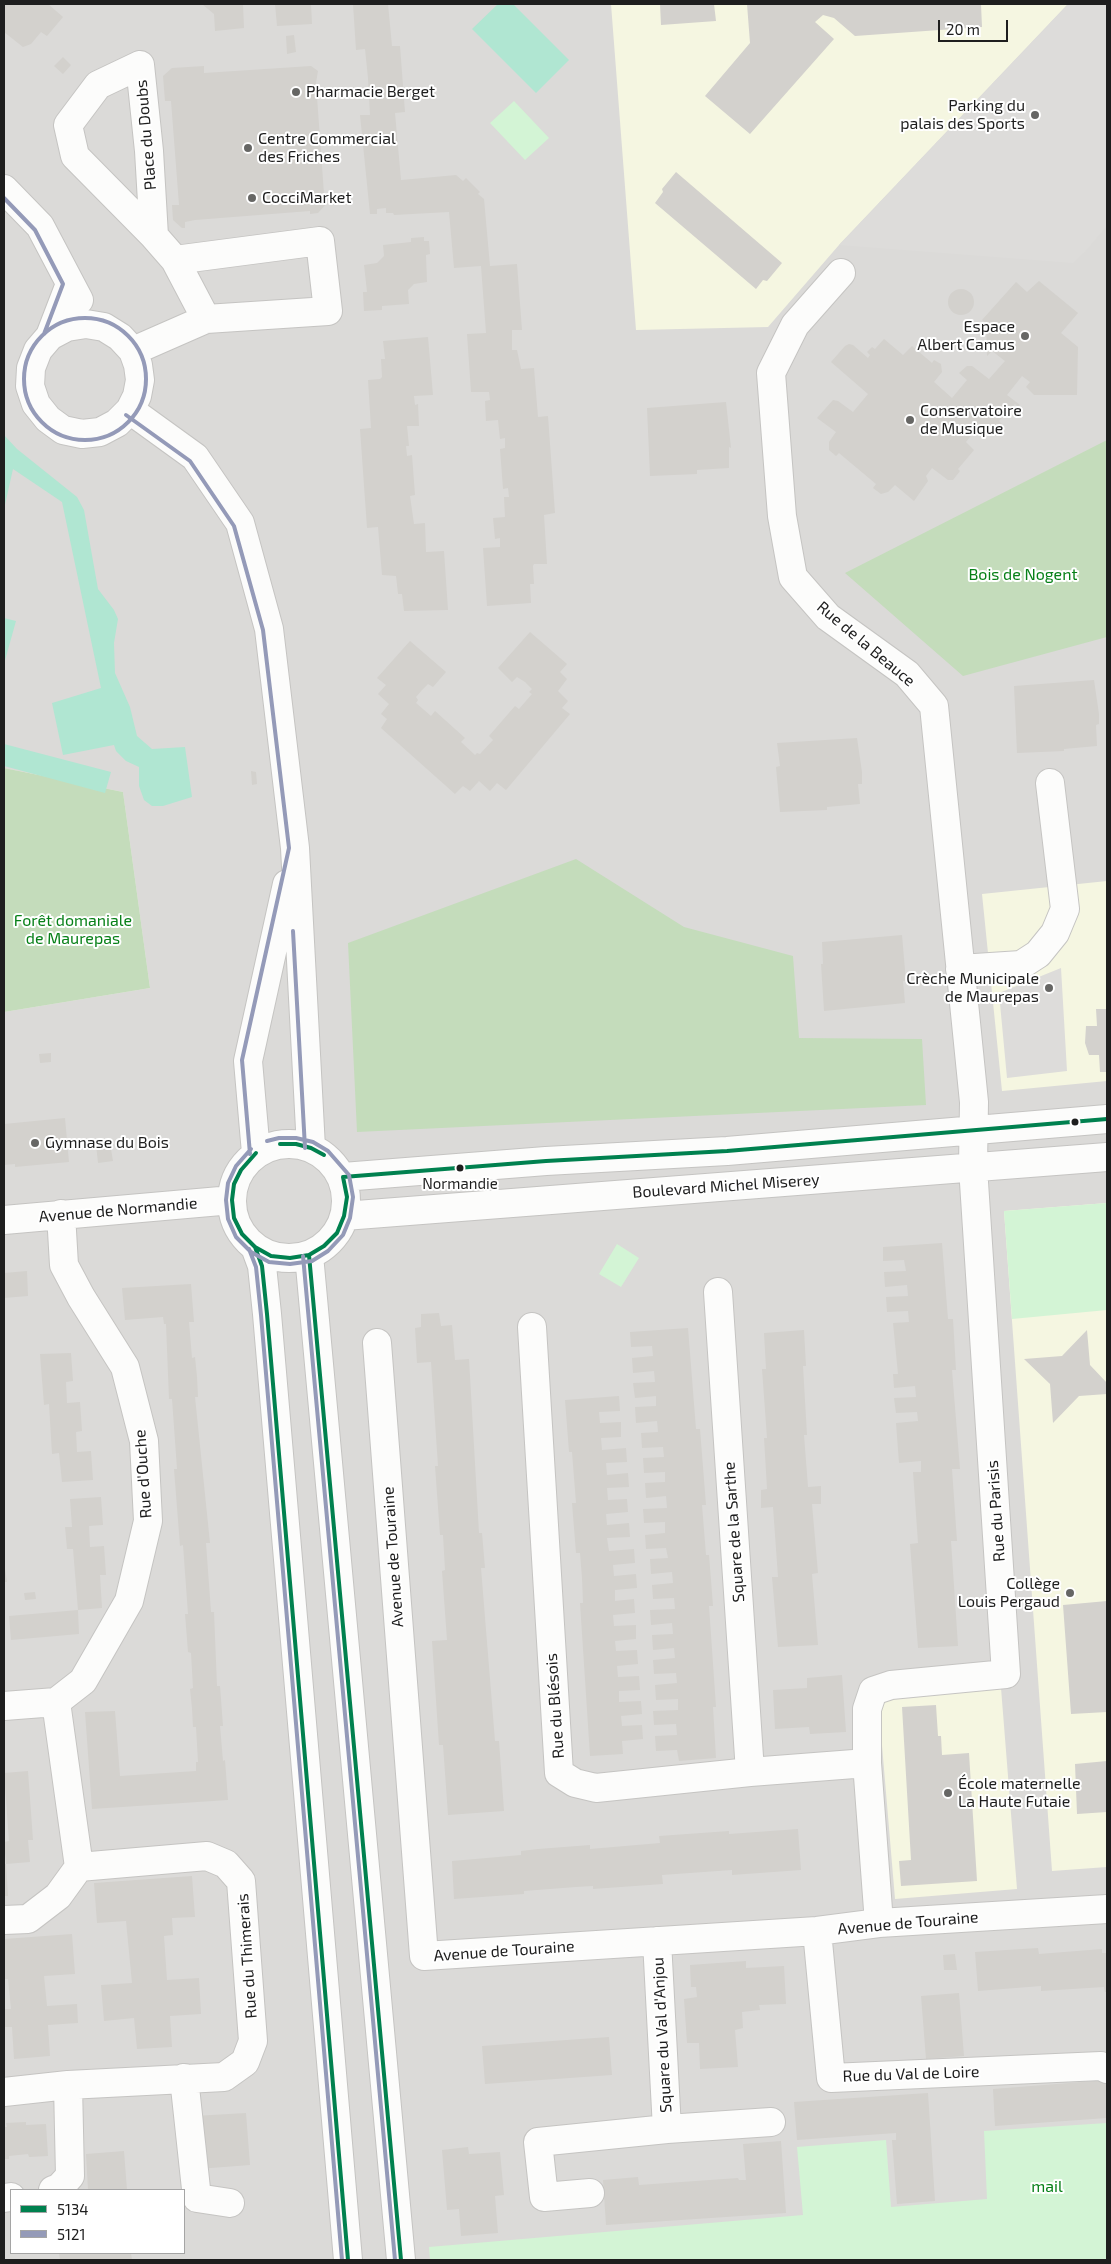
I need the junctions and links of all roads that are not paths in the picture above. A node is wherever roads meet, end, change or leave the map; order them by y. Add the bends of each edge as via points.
1 (4, 189) edge
2 (154, 236) junction
3 (175, 260) junction
4 (841, 273) dead end
5 (70, 284) junction
6 (206, 319) junction
7 (94, 325) junction
8 (50, 336) junction
9 (133, 351) junction
10 (130, 410) junction
11 (1050, 783) dead end
12 (295, 848) junction
13 (960, 969) junction
14 (1107, 1119) edge
15 (974, 1130) junction
16 (311, 1148) junction
17 (256, 1153) junction
18 (1107, 1157) edge
19 (973, 1166) junction
20 (343, 1177) junction
21 (232, 1200) junction
22 (61, 1214) junction
23 (344, 1216) junction
24 (4, 1220) edge
25 (254, 1247) junction
26 (309, 1255) junction
27 (718, 1292) dead end
28 (532, 1327) dead end
29 (377, 1343) dead end
30 (56, 1702) junction
31 (4, 1706) edge
32 (867, 1763) junction
33 (750, 1772) junction
34 (78, 1867) junction
35 (1107, 1909) edge
36 (4, 1920) edge
37 (879, 1923) junction
38 (818, 1931) junction
39 (657, 1941) junction
40 (1107, 2069) edge
41 (184, 2078) junction
42 (68, 2086) junction
43 (4, 2092) edge
44 (771, 2122) dead end
45 (667, 2129) junction
46 (56, 2189) edge
47 (590, 2193) dead end
48 (230, 2203) dead end
49 (348, 2260) edge
50 (401, 2260) edge

1 - 5 street via 40,226
2 - 2 street, Place du Doubs via 149,151 140,65 98,85 68,125 75,156
2 - 3 street, Place du Doubs
3 - 6 street, Place du Doubs
3 - 6 street via 320,241 328,311
4 - 13 street, Rue de la Beauce via 795,325 771,373 784,525 794,577 828,617 906,674 934,706
5 - 7 street
5 - 8 street
6 - 9 street
7 - 8 street via 67,327
7 - 9 street via 120,336
8 - 10 street via 38,350 31,368 30,386 36,404 48,419 63,430 82,434 109,428
9 - 10 street via 140,380
10 - 12 street via 195,456 240,523 269,629
11 - 13 street via 1065,909 1055,933 1038,954 1021,965
12 - 16 street
12 - 17 street via 248,1061
13 - 15 street, Rue de la Beauce
14 - 15 street
15 - 19 street, Rue du Parisis
15 - 20 street via 727,1151
16 - 17 street via 280,1144
16 - 20 street via 324,1155
17 - 21 street via 241,1170 234,1184
18 - 19 street, Boulevard Michel Miserey
19 - 23 street, Boulevard Michel Miserey
19 - 32 street, Rue du Parisis via 1006,1674 891,1685 873,1690 867,1708
20 - 23 street via 347,1197
21 - 22 street, Avenue de Normandie
21 - 25 street via 234,1218
22 - 24 street, Avenue de Normandie
22 - 30 street, Rue d'Ouche via 64,1265 125,1367 144,1441 148,1521 129,1601 83,1681
23 - 26 street via 337,1233
25 - 26 street via 271,1256
25 - 49 street via 262,1266 267,1314
26 - 50 street
27 - 33 street, Square de la Sarthe
28 - 33 street, Rue du Blésois via 559,1773 574,1783 596,1788
29 - 39 street, Avenue de Touraine via 424,1956
30 - 31 street
30 - 34 street
32 - 33 street, Rue du Blésois
32 - 37 street, Rue du Parisis
34 - 36 street via 58,1896 28,1919
34 - 41 street, Rue du Thimerais via 207,1856 226,1864 241,1881 253,2041 245,2062 224,2077
35 - 37 street, Avenue de Touraine
37 - 38 street, Avenue de Touraine
38 - 39 street, Avenue de Touraine
38 - 40 street, Rue du Val de Loire via 831,2078 1101,2066
39 - 45 street, Square du Val d'Anjou
41 - 42 street, Rue du Thimerais
41 - 48 street via 197,2198
42 - 43 street, Rue du Thimerais
42 - 46 street via 70,2176
44 - 45 street, Square du Val d'Anjou
45 - 47 street, Square du Val d'Anjou via 538,2142 544,2197

